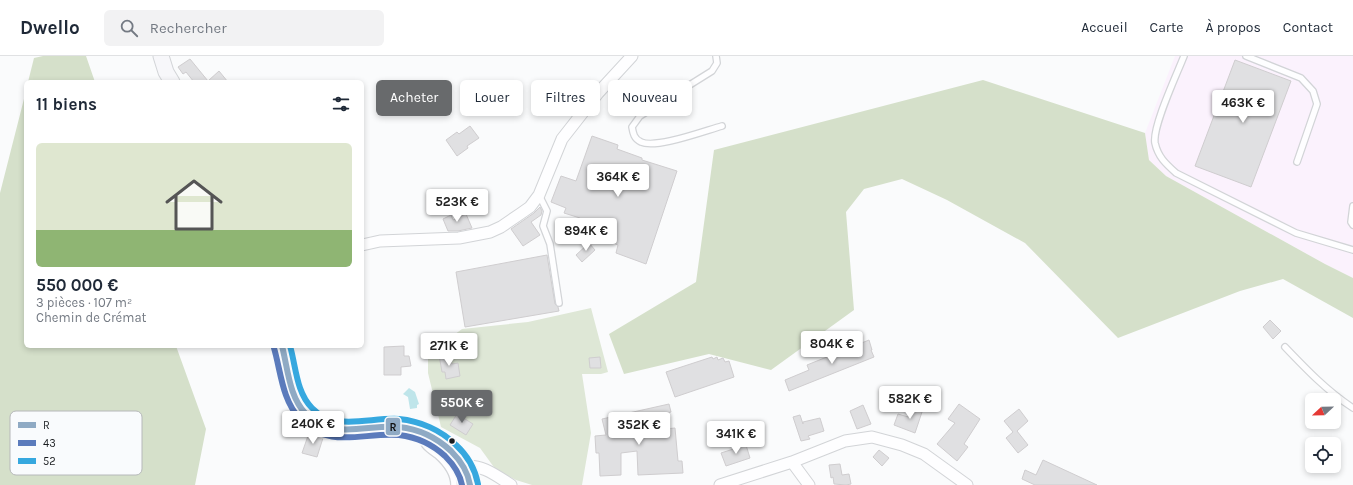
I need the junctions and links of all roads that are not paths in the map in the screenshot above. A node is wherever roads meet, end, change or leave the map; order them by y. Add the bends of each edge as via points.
1 (161, 56) edge
2 (632, 56) edge
3 (716, 56) edge
4 (1184, 56) edge
5 (1246, 56) edge
6 (171, 80) edge
7 (722, 126) dead end
8 (1297, 162) dead end
9 (539, 195) junction
10 (1353, 206) edge
11 (1353, 225) edge
12 (364, 245) edge
13 (1353, 250) edge
14 (559, 303) dead end
15 (1285, 347) dead end
16 (282, 348) edge
17 (1353, 408) edge
18 (421, 432) junction
19 (792, 462) junction
20 (463, 467) junction
21 (454, 485) edge
22 (470, 485) edge
23 (511, 485) edge
24 (720, 485) edge
25 (809, 485) edge
26 (967, 485) edge

1 - 6 street
2 - 9 street via 598,93 562,139
3 - 7 lane via 712,71 640,116 632,127 634,137 641,142 658,144
4 - 13 lane via 1156,129 1155,142 1164,163 1176,173 1296,233
5 - 8 lane via 1301,78 1313,90 1317,104
9 - 12 street via 530,208 490,232 458,238 380,241
9 - 14 lane via 547,211 543,226 550,244
10 - 11 lane via 1350,222
15 - 17 lane via 1316,379
16 - 18 street via 297,402 315,422 339,431 391,427
18 - 20 street via 449,450
18 - 21 lane via 424,444 453,475
19 - 24 street
19 - 25 street
19 - 26 street via 844,441 872,437 924,454
20 - 22 street
20 - 23 street via 468,465 486,470

